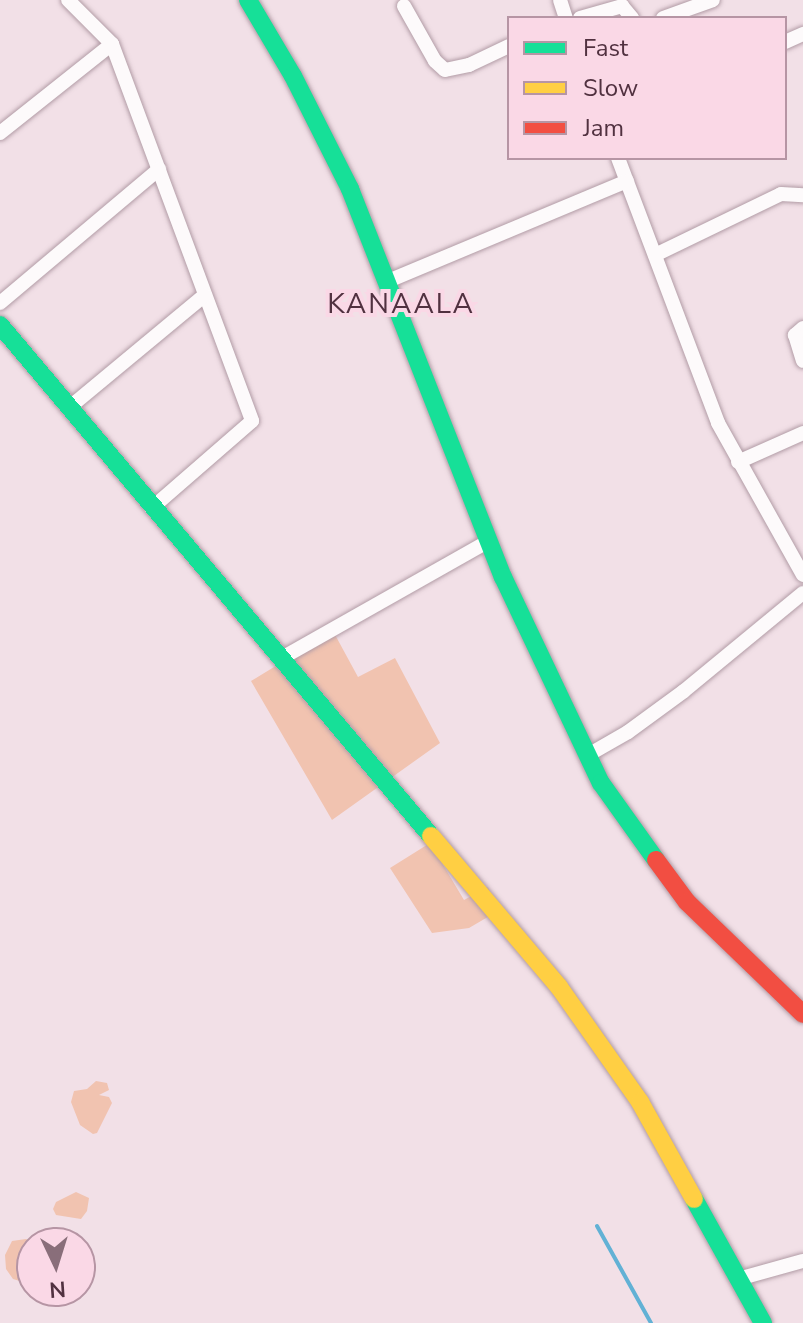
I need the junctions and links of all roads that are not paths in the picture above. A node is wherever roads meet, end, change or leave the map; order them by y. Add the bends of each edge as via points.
1 (68, 0) edge
2 (248, 0) edge
3 (713, 0) edge
4 (404, 6) dead end
5 (587, 16) edge
6 (630, 16) edge
7 (669, 16) edge
8 (112, 44) junction
9 (507, 47) edge
10 (0, 133) edge
11 (619, 160) edge
12 (159, 169) junction
13 (627, 181) junction
14 (803, 195) edge
15 (655, 255) junction
16 (388, 281) junction
17 (205, 295) junction
18 (0, 303) edge
19 (0, 325) edge
20 (803, 328) edge
21 (803, 361) edge
22 (70, 407) junction
23 (803, 433) edge
24 (738, 462) junction
25 (152, 508) junction
26 (489, 541) junction
27 (803, 575) edge
28 (803, 593) edge
29 (282, 658) junction
30 (588, 755) junction
31 (803, 1014) edge
32 (803, 1261) edge
33 (738, 1279) junction
34 (763, 1323) edge

1 - 8 street
2 - 16 street via 323,134
3 - 7 street
4 - 9 street via 445,70
5 - 6 street via 622,6
8 - 10 street
8 - 12 street
11 - 13 street
12 - 17 street
12 - 18 street
13 - 15 street
13 - 16 street
14 - 15 street via 781,194
15 - 24 street via 718,423
16 - 26 street
17 - 22 street
17 - 25 street via 252,421
19 - 22 street
20 - 21 street via 795,335
22 - 25 street
23 - 24 street
24 - 27 street
25 - 29 street
26 - 29 street
26 - 30 street
28 - 30 street via 684,691
29 - 33 street via 559,987 640,1102
30 - 31 street via 638,838 687,902
32 - 33 street
33 - 34 street

